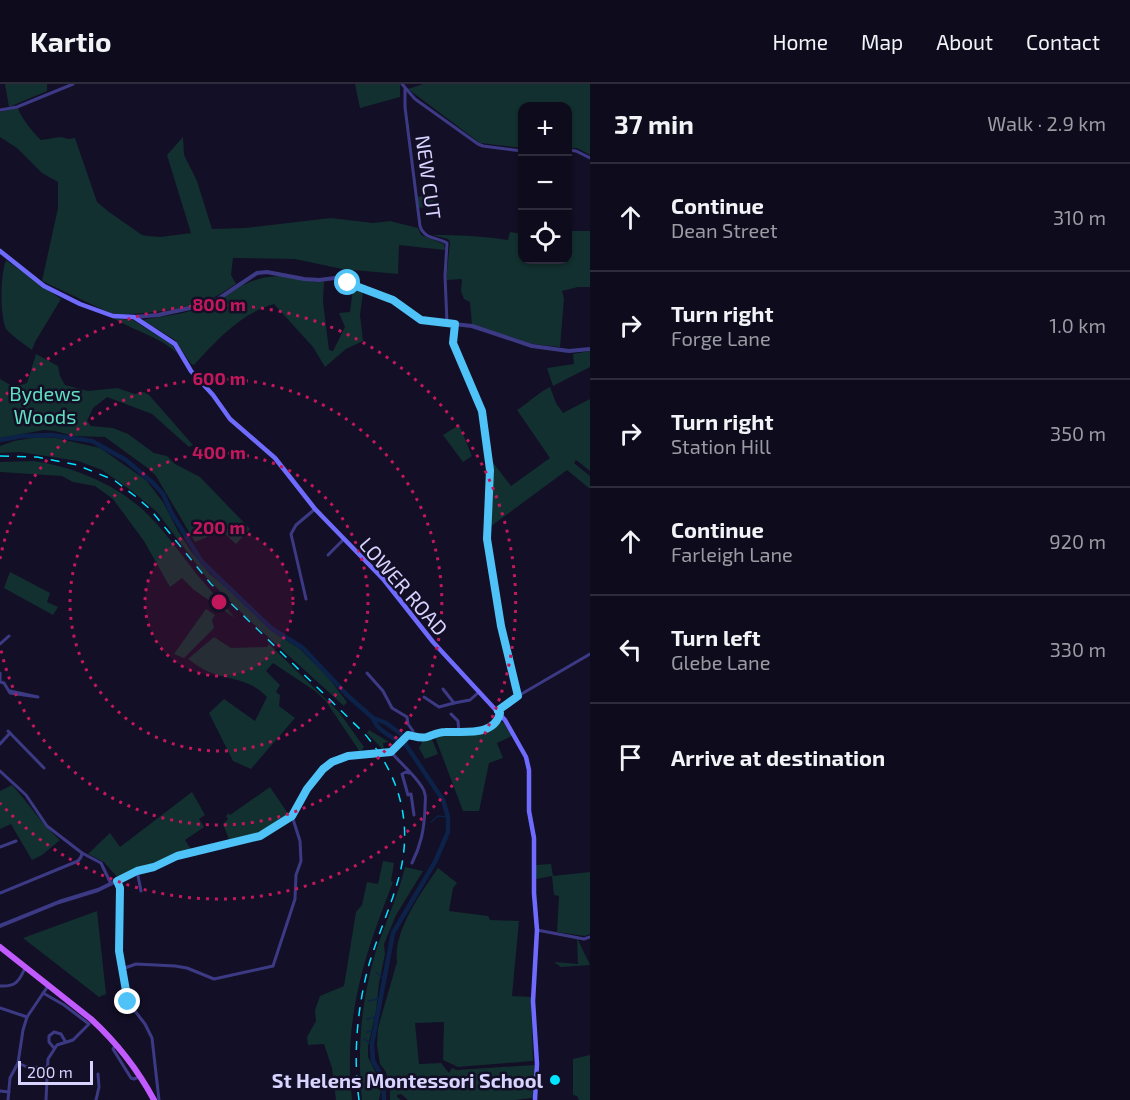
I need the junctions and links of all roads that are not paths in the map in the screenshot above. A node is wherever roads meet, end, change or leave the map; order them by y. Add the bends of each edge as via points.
1 (73, 84) edge
2 (402, 84) edge
3 (405, 90) junction
4 (0, 110) edge
5 (518, 150) edge
6 (572, 151) edge
7 (590, 158) edge
8 (0, 251) edge
9 (134, 316) junction
10 (447, 323) junction
11 (455, 324) junction
12 (590, 349) edge
13 (315, 509) junction
14 (344, 539) junction
15 (328, 555) dead end
16 (306, 599) dead end
17 (9, 636) dead end
18 (0, 644) edge
19 (590, 654) edge
20 (0, 673) edge
21 (367, 673) dead end
22 (0, 682) edge
23 (443, 689) dead end
24 (479, 692) junction
25 (21, 694) dead end
26 (518, 696) junction
27 (424, 697) dead end
28 (454, 703) junction
29 (499, 712) junction
30 (454, 714) dead end
31 (505, 720) junction
32 (497, 721) junction
33 (459, 732) junction
34 (410, 735) junction
35 (0, 744) edge
36 (391, 752) junction
37 (43, 765) dead end
38 (0, 771) edge
39 (415, 776) junction
40 (414, 815) dead end
41 (292, 816) junction
42 (16, 841) dead end
43 (0, 847) edge
44 (82, 853) junction
45 (412, 863) dead end
46 (137, 871) junction
47 (117, 881) junction
48 (111, 884) junction
49 (141, 891) dead end
50 (0, 893) edge
51 (0, 926) edge
52 (537, 930) junction
53 (590, 937) edge
54 (0, 947) edge
55 (25, 967) junction
56 (122, 969) junction
57 (0, 986) edge
58 (48, 986) junction
59 (43, 993) junction
60 (0, 1008) edge
61 (27, 1017) junction
62 (65, 1041) junction
63 (54, 1048) junction
64 (18, 1063) junction
65 (48, 1068) junction
66 (98, 1074) dead end
67 (0, 1091) edge
68 (9, 1092) junction
69 (8, 1100) edge
70 (46, 1100) edge
71 (96, 1100) edge
72 (154, 1100) edge
73 (159, 1100) edge
74 (535, 1100) edge

1 - 4 street
2 - 3 street
3 - 5 street via 478,144
3 - 10 street, NEW CUT via 420,226 427,236 447,243
6 - 7 street
8 - 9 main road via 44,286 72,300 114,316
9 - 10 street via 204,305 257,273 267,272 312,279 335,278 393,300 421,320
9 - 13 main road, LOWER ROAD via 175,344 230,419 275,458
10 - 11 street
11 - 12 street via 532,346 569,351
11 - 26 street via 453,343 482,411 490,470 487,539 501,626
13 - 14 main road, LOWER ROAD
13 - 16 street via 291,534
14 - 15 street
14 - 24 main road, LOWER ROAD
17 - 18 street
19 - 26 street
20 - 22 street
21 - 34 street via 392,708 407,717 413,731
22 - 25 street via 8,691
23 - 28 street
24 - 28 street via 470,700
24 - 29 main road, LOWER ROAD
26 - 29 street
27 - 28 street via 439,707
29 - 31 main road, LOWER ROAD
29 - 32 street
30 - 33 street
31 - 32 street
31 - 52 main road, LOWER ROAD via 528,765
32 - 33 street via 478,731
33 - 34 street via 427,737
34 - 36 street
35 - 37 street via 9,732
36 - 39 street
36 - 41 street via 348,756 332,762 307,789
38 - 44 street via 26,795 47,826
39 - 40 street via 402,774 408,795 411,794
39 - 45 street via 426,796 423,838
41 - 46 street via 253,838 177,856
41 - 56 street via 301,861 295,899 273,966 214,979 175,966 136,964
42 - 43 street
44 - 48 street via 101,863
44 - 50 street via 78,861
46 - 47 street
46 - 49 street
47 - 48 street
47 - 56 street
48 - 51 street
52 - 53 street
52 - 74 main road, LOWER ROAD via 533,1001
54 - 55 main road
55 - 57 street via 16,984
55 - 58 main road
56 - 73 street via 128,1002 152,1038
58 - 59 street
58 - 72 main road via 91,1019 116,1045
59 - 61 street
59 - 62 street via 89,1024 73,1040
60 - 61 street
61 - 64 street
62 - 63 street
62 - 63 street via 61,1034 52,1033 49,1042
63 - 65 street
64 - 65 street
64 - 68 street via 10,1078
65 - 70 street
66 - 71 street
67 - 68 street
68 - 69 street

